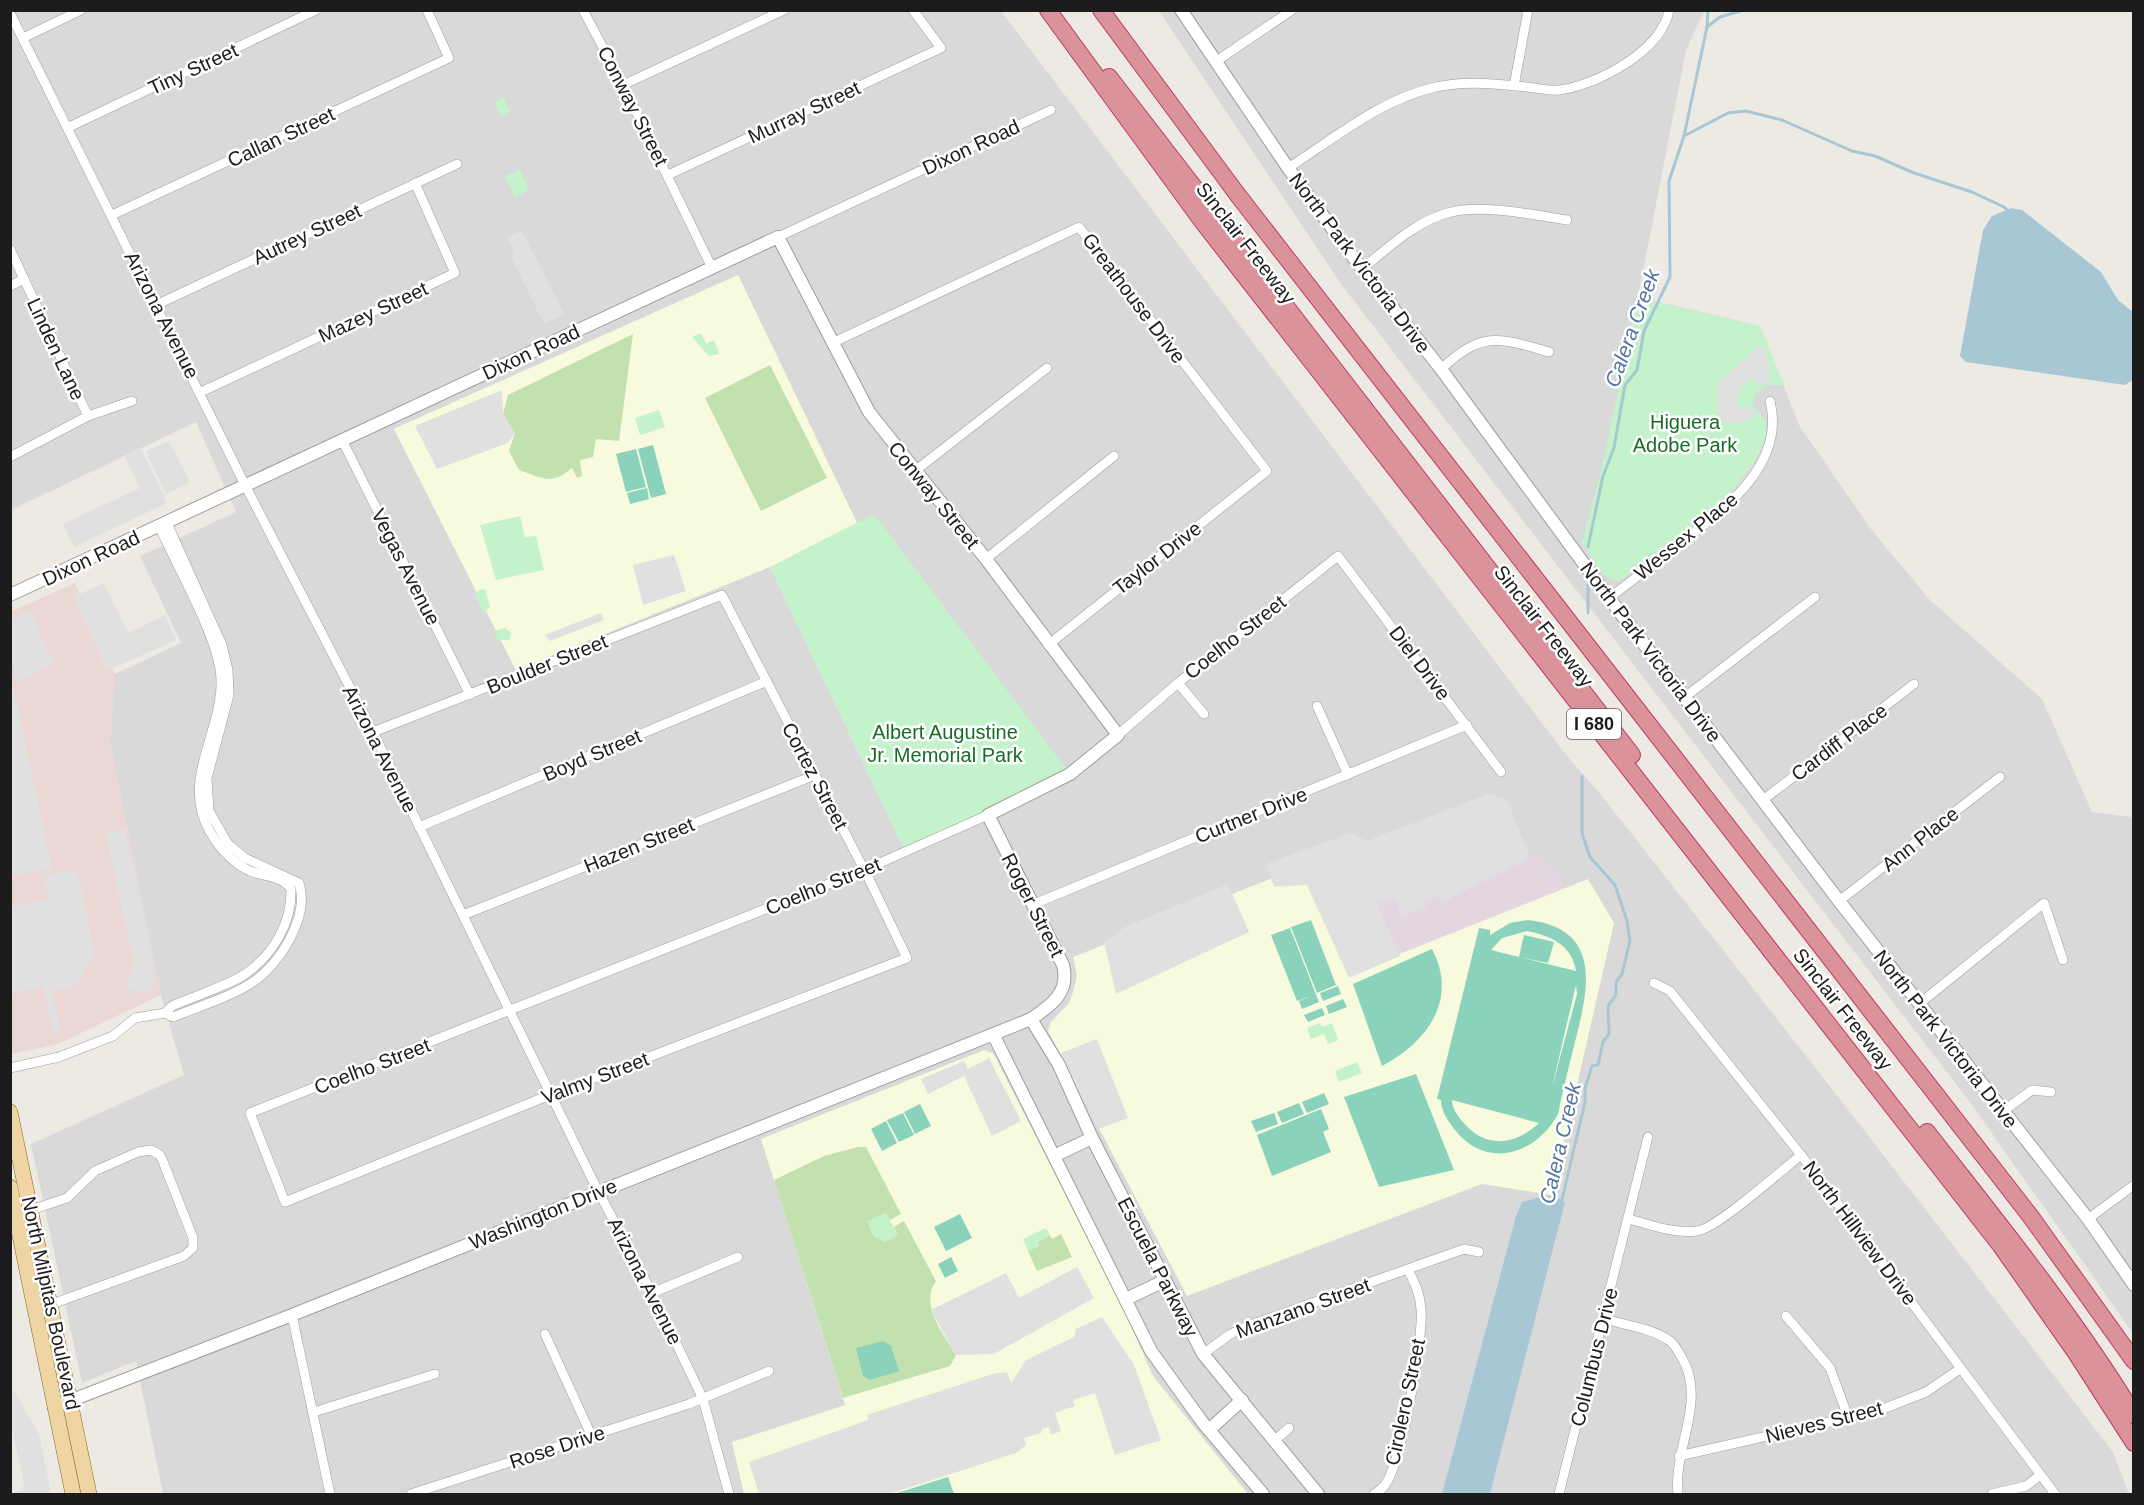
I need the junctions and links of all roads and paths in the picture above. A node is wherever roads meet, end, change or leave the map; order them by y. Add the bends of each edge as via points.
1 (81, 10) edge
2 (316, 10) edge
3 (427, 10) edge
4 (583, 10) edge
5 (784, 10) edge
6 (913, 10) edge
7 (1048, 10) edge
8 (1062, 10) edge
9 (1101, 10) edge
10 (1181, 10) edge
11 (1292, 10) edge
12 (1528, 10) edge
13 (1670, 10) edge
14 (10, 13) edge
15 (23, 38) junction
16 (1215, 62) junction
17 (623, 85) junction
18 (1514, 86) junction
19 (1051, 110) dead end
20 (69, 127) junction
21 (457, 164) dead end
22 (1288, 168) junction
23 (668, 175) junction
24 (415, 183) junction
25 (112, 215) junction
26 (1567, 220) dead end
27 (778, 237) junction
28 (10, 249) edge
29 (712, 268) junction
30 (1362, 269) junction
31 (24, 279) junction
32 (10, 286) edge
33 (156, 305) junction
34 (832, 343) junction
35 (1549, 352) dead end
36 (1047, 368) dead end
37 (1441, 369) junction
38 (201, 392) junction
39 (132, 401) dead end
40 (1770, 401) dead end
41 (88, 417) junction
42 (342, 440) junction
43 (1114, 456) dead end
44 (10, 457) edge
45 (915, 471) junction
46 (1266, 471) joint
47 (245, 485) junction
48 (163, 524) junction
49 (1338, 556) joint
50 (986, 559) junction
51 (10, 595) edge
52 (722, 595) joint
53 (1815, 597) dead end
54 (1609, 598) junction
55 (1048, 645) junction
56 (765, 682) junction
57 (1178, 683) junction
58 (1914, 684) dead end
59 (470, 695) junction
60 (1685, 697) junction
61 (1317, 706) dead end
62 (1204, 714) dead end
63 (1467, 725) junction
64 (373, 732) junction
65 (1118, 735) junction
66 (1501, 772) dead end
67 (815, 775) junction
68 (1348, 775) junction
69 (2000, 777) dead end
70 (1763, 800) junction
71 (988, 815) junction
72 (419, 827) junction
73 (864, 870) junction
74 (1839, 901) junction
75 (1034, 904) junction
76 (463, 915) junction
77 (908, 958) joint
78 (2063, 960) dead end
79 (1653, 983) dead end
80 (1919, 1004) junction
81 (510, 1012) junction
82 (1031, 1019) junction
83 (993, 1034) junction
84 (10, 1068) edge
85 (2051, 1092) dead end
86 (550, 1095) junction
87 (10, 1112) edge
88 (2002, 1112) junction
89 (1648, 1137) dead end
90 (1092, 1138) junction
91 (1801, 1155) junction
92 (1054, 1156) junction
93 (2133, 1185) edge
94 (10, 1187) edge
95 (598, 1191) junction
96 (285, 1202) joint
97 (34, 1217) junction
98 (1629, 1219) junction
99 (2088, 1219) junction
100 (16, 1224) edge
101 (1479, 1252) dead end
102 (738, 1257) dead end
103 (1408, 1270) junction
104 (1164, 1281) junction
105 (2133, 1285) edge
106 (652, 1293) junction
107 (1126, 1299) junction
108 (52, 1304) junction
109 (292, 1316) junction
110 (1786, 1316) dead end
111 (1604, 1319) junction
112 (545, 1334) dead end
113 (1203, 1354) junction
114 (2133, 1361) edge
115 (1960, 1369) junction
116 (769, 1371) dead end
117 (435, 1374) dead end
118 (703, 1399) junction
119 (1242, 1400) junction
120 (71, 1401) junction
121 (54, 1407) junction
122 (314, 1412) junction
123 (2133, 1415) edge
124 (1848, 1417) junction
125 (1289, 1428) dead end
126 (1209, 1430) junction
127 (592, 1437) junction
128 (1275, 1441) junction
129 (2133, 1443) edge
130 (1679, 1456) junction
131 (2039, 1476) junction
132 (73, 1494) edge
133 (89, 1494) edge
134 (330, 1494) edge
135 (411, 1494) edge
136 (729, 1494) edge
137 (1263, 1494) edge
138 (1318, 1494) edge
139 (1374, 1494) edge
140 (1559, 1494) edge
141 (1678, 1494) edge
142 (1992, 1494) edge
143 (2055, 1494) edge

1 - 15 street
2 - 20 street, Tiny Street
3 - 25 street, Callan Street via 449,58
4 - 17 street, Conway Street
5 - 17 street
6 - 23 street, Murray Street via 941,48
7 - 129 highway, Sinclair Freeway / I 680 via 1202,221 2001,1246 2070,1343
8 - 123 highway, I 680 via 1168,156 1360,405 2028,1261 2085,1338
9 - 114 highway, Sinclair Freeway / I 680 via 1245,203 2031,1217
10 - 16 street, North Park Victoria Drive
11 - 16 street
12 - 18 street
13 - 18 street via 1660,31 1640,53 1611,74 1559,90
14 - 15 street, Arizona Avenue
15 - 20 street, Arizona Avenue
16 - 22 street, North Park Victoria Drive
17 - 23 street, Conway Street
18 - 22 street via 1466,82 1430,88 1386,106
19 - 27 street, Dixon Road
20 - 25 street, Arizona Avenue
21 - 24 street, Autrey Street
22 - 30 street, North Park Victoria Drive
23 - 29 street, Conway Street
24 - 33 street, Autrey Street
24 - 38 street, Mazey Street via 456,273
25 - 33 street, Arizona Avenue
26 - 30 street via 1504,211 1452,212 1410,231
27 - 29 street, Dixon Road
27 - 34 street, Conway Street
28 - 31 street, Linden Lane
29 - 42 street, Dixon Road
30 - 37 street, North Park Victoria Drive
31 - 32 street
31 - 41 street, Linden Lane
33 - 38 street, Arizona Avenue
34 - 45 street, Conway Street via 869,412
34 - 46 street, Greathouse Drive via 1079,227
35 - 37 street via 1501,340 1479,342 1462,349
36 - 45 street
37 - 54 street, North Park Victoria Drive
38 - 47 street, Arizona Avenue
39 - 41 street
40 - 54 street, Wessex Place via 1774,425 1770,443 1742,491
41 - 44 street
42 - 47 street, Dixon Road
42 - 59 street, Vegas Avenue
43 - 50 street
45 - 50 street, Conway Street
46 - 55 street, Taylor Drive
47 - 48 street, Dixon Road
47 - 64 street, Arizona Avenue
48 - 51 street, Dixon Road
48 - 84 street via 222,645 228,670 229,695 207,778 209,811 228,844 245,858 298,883 302,892 294,930 287,945 254,982 173,1017 165,1013 135,1018 113,1036 59,1057
49 - 57 street, Coelho Street
49 - 63 street, Diel Drive
50 - 55 street, Conway Street
52 - 56 street, Cortez Street
52 - 59 street, Boulder Street
53 - 60 street
54 - 60 street, North Park Victoria Drive
55 - 65 street, Conway Street
56 - 67 street, Cortez Street
56 - 72 street, Boyd Street
57 - 62 street
57 - 65 street, Coelho Street
58 - 70 street, Cardiff Place
59 - 64 street, Boulder Street
60 - 70 street, North Park Victoria Drive
61 - 68 street
63 - 66 street, Diel Drive
63 - 68 street, Curtner Drive
64 - 72 street, Arizona Avenue
65 - 71 street, Coelho Street via 1070,774
67 - 73 street, Cortez Street
67 - 76 street, Hazen Street
68 - 75 street, Curtner Drive
69 - 74 street, Ann Place
70 - 74 street, North Park Victoria Drive
71 - 73 street, Coelho Street
71 - 75 street, Roger Street
72 - 76 street, Arizona Avenue
73 - 77 street, Cortez Street
73 - 81 street, Coelho Street
74 - 80 street, North Park Victoria Drive
75 - 82 street, Roger Street via 1061,957 1065,982 1057,1000
76 - 81 street, Arizona Avenue
77 - 86 street, Valmy Street
78 - 80 street via 2044,903
79 - 91 street, North Hillview Drive via 1670,992
80 - 88 street, North Park Victoria Drive
81 - 86 street, Arizona Avenue
81 - 96 street, Coelho Street via 250,1113
82 - 83 street, Washington Drive
82 - 90 street, Escuela Parkway via 1059,1065
83 - 92 street
83 - 95 street, Washington Drive
85 - 88 street via 2032,1090
86 - 95 street, Arizona Avenue
86 - 96 street, Valmy Street
87 - 97 main road, North Milpitas Boulevard
88 - 99 street, North Park Victoria Drive
89 - 98 street, Columbus Drive
90 - 92 street
90 - 104 street, Escuela Parkway
91 - 98 street via 1700,1232 1661,1228
91 - 115 street, North Hillview Drive
92 - 107 street
93 - 99 street
94 - 100 main road, North Milpitas Boulevard
95 - 106 street, Arizona Avenue
95 - 109 street, Washington Drive
97 - 100 street
97 - 100 street
97 - 108 main road, North Milpitas Boulevard
97 - 108 street via 67,1198 95,1171 151,1150 160,1155 193,1238 193,1248 184,1256
98 - 111 street, Columbus Drive
99 - 105 street, North Park Victoria Drive
100 - 121 main road, North Milpitas Boulevard
101 - 103 street, Manzano Street via 1464,1249
102 - 106 street
103 - 113 street, Manzano Street via 1245,1327
103 - 139 street, Cirolero Street via 1419,1289 1421,1347 1397,1455 1385,1485
104 - 107 street
104 - 113 street, Escuela Parkway
106 - 118 street, Arizona Avenue
107 - 126 street via 1169,1380
108 - 120 main road, North Milpitas Boulevard
109 - 120 street, Washington Drive
109 - 122 street
110 - 124 street via 1830,1368
111 - 130 street via 1644,1329 1672,1342 1683,1359 1691,1375 1693,1392
111 - 140 street, Columbus Drive
112 - 127 street
113 - 119 street, Escuela Parkway
115 - 124 street, Nieves Street via 1926,1392 1878,1411
115 - 131 street, North Hillview Drive
116 - 118 street, Rose Drive
117 - 122 street
118 - 127 street, Rose Drive
118 - 136 street, Arizona Avenue
119 - 126 street
119 - 128 street, Escuela Parkway
120 - 121 street, Washington Drive
120 - 133 main road, North Milpitas Boulevard
121 - 132 main road, North Milpitas Boulevard
122 - 134 street
124 - 130 street, Nieves Street
125 - 128 street
126 - 137 street
127 - 135 street, Rose Drive
128 - 138 street, Escuela Parkway
130 - 141 street
131 - 142 street via 2026,1486
131 - 143 street, North Hillview Drive

